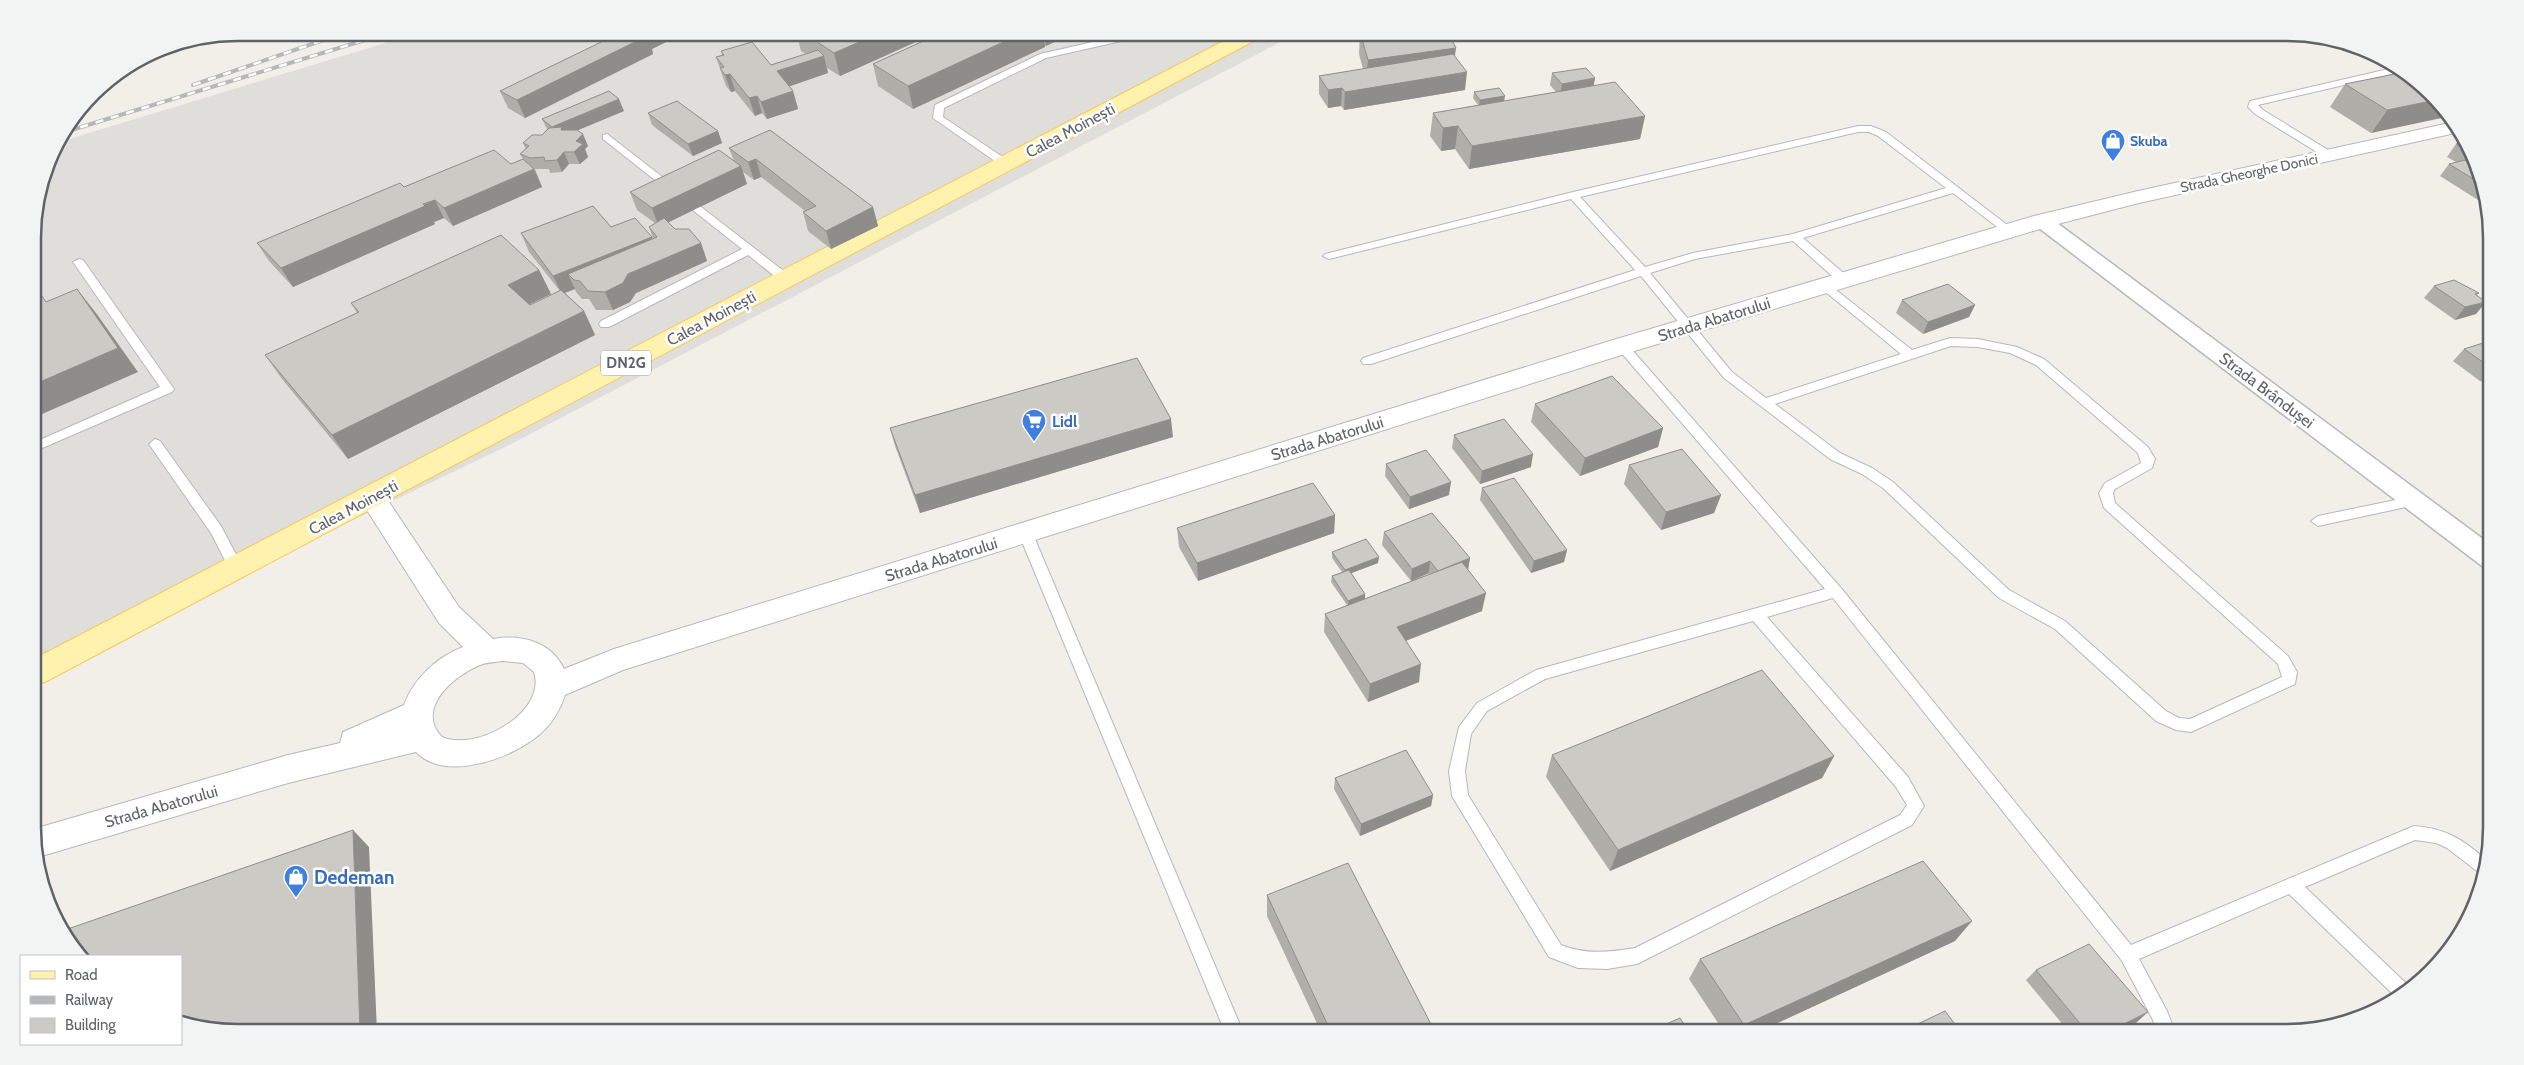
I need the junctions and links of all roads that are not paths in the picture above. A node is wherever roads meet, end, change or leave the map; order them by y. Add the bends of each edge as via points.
1 (1109, 41) edge
2 (1239, 41) edge
3 (2390, 71) edge
4 (2450, 129) edge
5 (608, 137) dead end
6 (2329, 155) junction
7 (1006, 164) junction
8 (1955, 189) junction
9 (1573, 195) junction
10 (2042, 221) junction
11 (2009, 231) junction
12 (1794, 237) junction
13 (749, 250) junction
14 (1329, 256) dead end
15 (79, 262) dead end
16 (1643, 271) junction
17 (786, 279) junction
18 (1835, 283) junction
19 (605, 324) dead end
20 (1688, 327) junction
21 (1622, 346) junction
22 (1910, 355) junction
23 (1367, 361) dead end
24 (1764, 403) junction
25 (154, 444) dead end
26 (41, 445) edge
27 (372, 497) junction
28 (2415, 501) junction
29 (2318, 521) dead end
30 (1025, 532) junction
31 (2483, 553) edge
32 (236, 568) junction
33 (1836, 592) junction
34 (1756, 614) junction
35 (449, 615) junction
36 (487, 651) junction
37 (455, 664) junction
38 (41, 669) edge
39 (550, 678) junction
40 (420, 725) junction
41 (42, 842) edge
42 (2479, 864) edge
43 (2291, 885) junction
44 (2128, 955) junction
45 (2399, 988) edge
46 (1231, 1024) edge
47 (2164, 1024) edge

1 - 7 lane via 1043,56 939,107 938,118
2 - 7 main road, Calea Moinești / DN2G
3 - 6 lane via 2254,103 2253,107 2259,112
4 - 6 street, Strada Gheorghe Donici
5 - 13 lane
6 - 10 street, Strada Gheorghe Donici
7 - 17 main road, Calea Moinești / DN2G
8 - 9 lane via 1882,134 1871,129 1858,129
8 - 11 lane
8 - 12 lane
9 - 14 lane
9 - 16 lane
10 - 11 street, Strada Abatorului
10 - 28 street, Strada Brândușei
11 - 18 street, Strada Abatorului
12 - 16 lane via 1693,256
12 - 18 lane
13 - 17 lane
13 - 19 lane
15 - 26 lane via 168,389
16 - 20 lane
16 - 23 lane
17 - 27 main road, Calea Moinești / DN2G
18 - 20 street, Strada Abatorului
18 - 22 lane
20 - 21 street, Strada Abatorului
20 - 24 lane via 1728,375
21 - 30 street, Strada Abatorului
21 - 33 lane
22 - 24 lane
22 - 24 lane via 1950,342 1978,343 2013,350 2040,362 2136,444 2148,459 2147,465 2110,486 2106,493 2109,505 2283,660 2290,672 2290,680 2191,726 2176,724 2161,716 2060,625 2004,594 1888,485 1835,456
25 - 32 lane via 216,530
27 - 32 main road, Calea Moinești / DN2G
27 - 35 street
28 - 29 lane
28 - 31 street, Strada Brândușei
30 - 39 street, Strada Abatorului via 614,661
30 - 46 lane
32 - 38 main road, Calea Moinești / DN2G
33 - 34 lane
33 - 44 lane
34 - 34 lane via 1541,674 1482,707 1464,732 1457,771 1460,796 1555,951 1578,960 1607,961 1637,956 1906,820 1916,806 1902,782
35 - 36 street
35 - 37 street
36 - 37 street
36 - 39 street via 530,652 541,659
37 - 40 street via 437,678 424,695
39 - 40 street via 546,704 535,719 507,741 490,748 457,753 442,751 430,746
40 - 41 street, Strada Abatorului via 288,769
42 - 43 lane via 2457,844 2434,834 2414,833
43 - 44 lane
43 - 45 lane
44 - 47 lane

